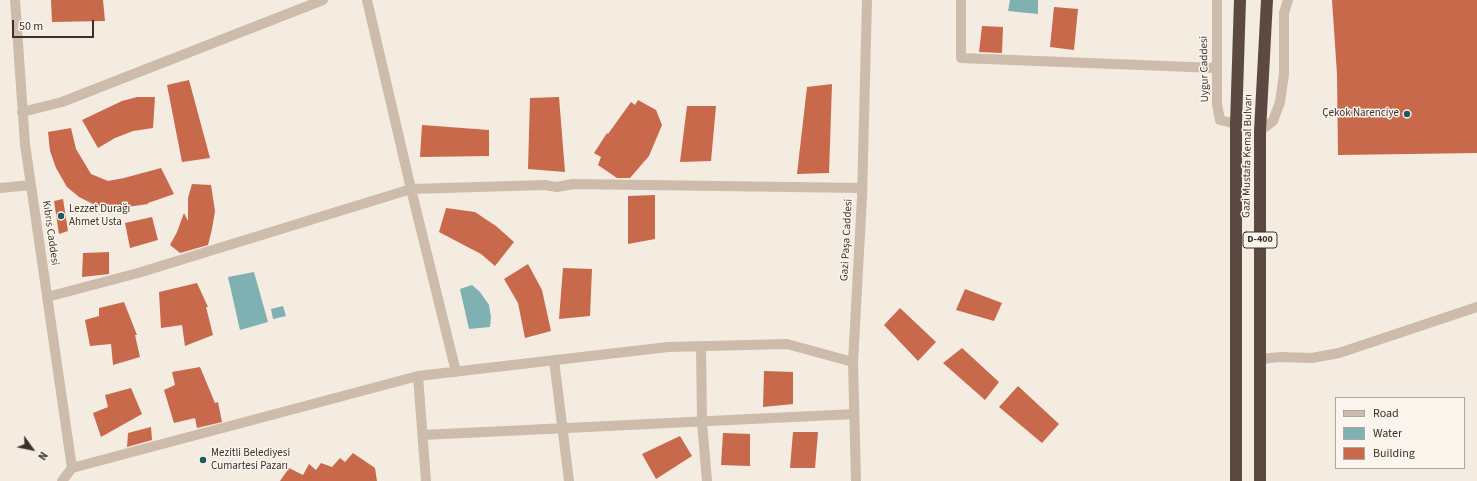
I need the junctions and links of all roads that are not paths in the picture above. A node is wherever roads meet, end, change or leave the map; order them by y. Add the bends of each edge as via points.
1 (15, 0) edge
2 (323, 0) edge
3 (367, 0) edge
4 (867, 0) edge
5 (961, 0) edge
6 (1217, 0) edge
7 (1237, 0) edge
8 (1240, 0) edge
9 (1267, 0) edge
10 (1288, 0) edge
11 (1240, 25) junction
12 (1216, 68) junction
13 (22, 112) junction
14 (1236, 124) junction
15 (1260, 131) junction
16 (30, 185) junction
17 (0, 188) edge
18 (862, 188) junction
19 (410, 189) junction
20 (47, 296) junction
21 (1477, 307) edge
22 (701, 346) junction
23 (1260, 359) junction
24 (554, 360) junction
25 (853, 362) junction
26 (456, 372) junction
27 (418, 376) junction
28 (854, 414) junction
29 (702, 422) junction
30 (563, 429) junction
31 (423, 435) junction
32 (72, 468) junction
33 (62, 481) edge
34 (426, 481) edge
35 (570, 481) edge
36 (707, 481) edge
37 (856, 481) edge
38 (1236, 481) edge
39 (1260, 481) edge

1 - 13 street, Kıbrıs Caddesi
2 - 13 street via 62,102
3 - 19 street
4 - 18 street, Gazi Paşa Caddesi
5 - 12 street via 961,58
6 - 12 street, Uygur Caddesi
7 - 11 highway
8 - 11 highway, Gazi Mustafa Kemal Bulvarı / D-400
9 - 15 highway, Gazi Mustafa Kemal Bulvarı / D-400
10 - 15 street via 1284,13 1284,74 1280,102 1273,121
11 - 14 highway, Gazi Mustafa Kemal Bulvarı / D-400
12 - 14 street, Uygur Caddesi via 1220,120
13 - 16 street, Kıbrıs Caddesi
14 - 38 highway, Gazi Mustafa Kemal Bulvarı / D-400
15 - 23 highway, Gazi Mustafa Kemal Bulvarı / D-400
16 - 17 street
16 - 20 street, Kıbrıs Caddesi
18 - 19 street via 573,184 558,187 545,185
18 - 25 street, Gazi Paşa Caddesi
19 - 20 street via 138,273
19 - 26 street
20 - 32 street, Kıbrıs Caddesi
21 - 23 street via 1339,353 1312,358
22 - 24 street via 668,347
22 - 25 street via 787,344
22 - 29 street
23 - 39 highway, Gazi Mustafa Kemal Bulvarı / D-400
24 - 26 street
24 - 30 street
25 - 28 street, Gazi Paşa Caddesi
26 - 27 street
27 - 31 street
27 - 32 street
28 - 29 street
28 - 37 street, Gazi Paşa Caddesi
29 - 30 street
29 - 36 street
30 - 31 street
30 - 35 street
31 - 34 street
32 - 33 street

